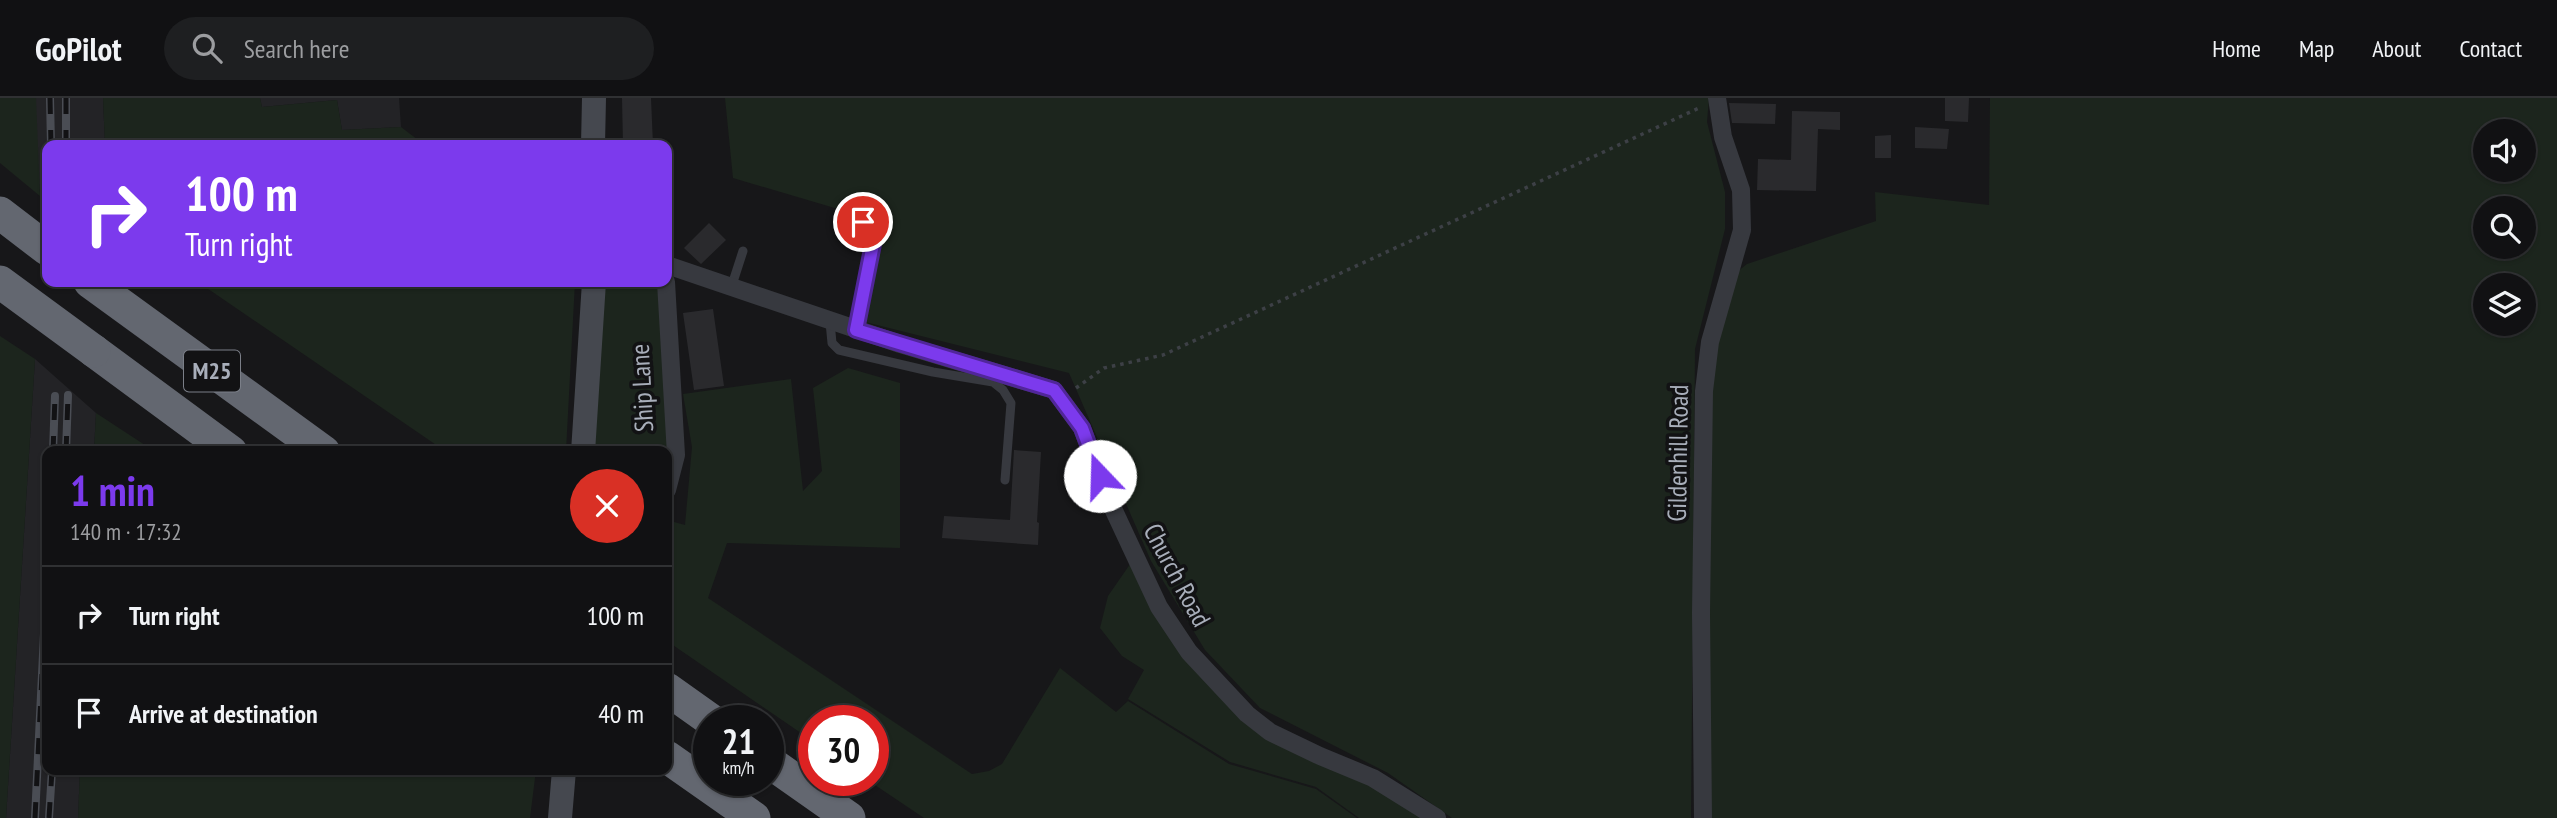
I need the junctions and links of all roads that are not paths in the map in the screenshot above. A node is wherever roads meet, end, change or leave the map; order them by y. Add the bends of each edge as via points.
1 (594, 98) edge
2 (1717, 99) edge
3 (593, 140) edge
4 (1, 214) edge
5 (863, 222) dead end
6 (42, 245) edge
7 (743, 251) dead end
8 (672, 267) edge
9 (0, 282) edge
10 (96, 287) edge
11 (594, 287) edge
12 (666, 287) edge
13 (731, 288) junction
14 (830, 322) junction
15 (856, 330) junction
16 (223, 446) edge
17 (316, 446) edge
18 (583, 446) edge
19 (672, 471) edge
20 (1005, 480) dead end
21 (672, 693) edge
22 (693, 707) edge
23 (672, 761) edge
24 (784, 772) edge
25 (564, 775) edge
26 (560, 818) edge
27 (754, 818) edge
28 (849, 818) edge
29 (1437, 818) edge
30 (1703, 818) edge

1 - 3 street
2 - 30 street, Gildenhill Road via 1723,137 1741,190 1742,230 1710,342 1704,391
4 - 6 highway
5 - 15 lane via 874,239
7 - 13 lane
8 - 13 street, Church Road
9 - 16 highway, M25, bridge
10 - 17 highway, M25
11 - 18 street, Ship Lane
12 - 19 street, Ship Lane via 676,455
13 - 14 street, Church Road
14 - 15 street, Church Road
14 - 20 lane via 832,343 839,350 993,382 1003,390 1011,403
15 - 29 street, Church Road via 1054,390 1082,428 1159,607 1189,652 1270,732 1373,778
21 - 22 highway
23 - 27 highway
24 - 28 highway
25 - 26 street

